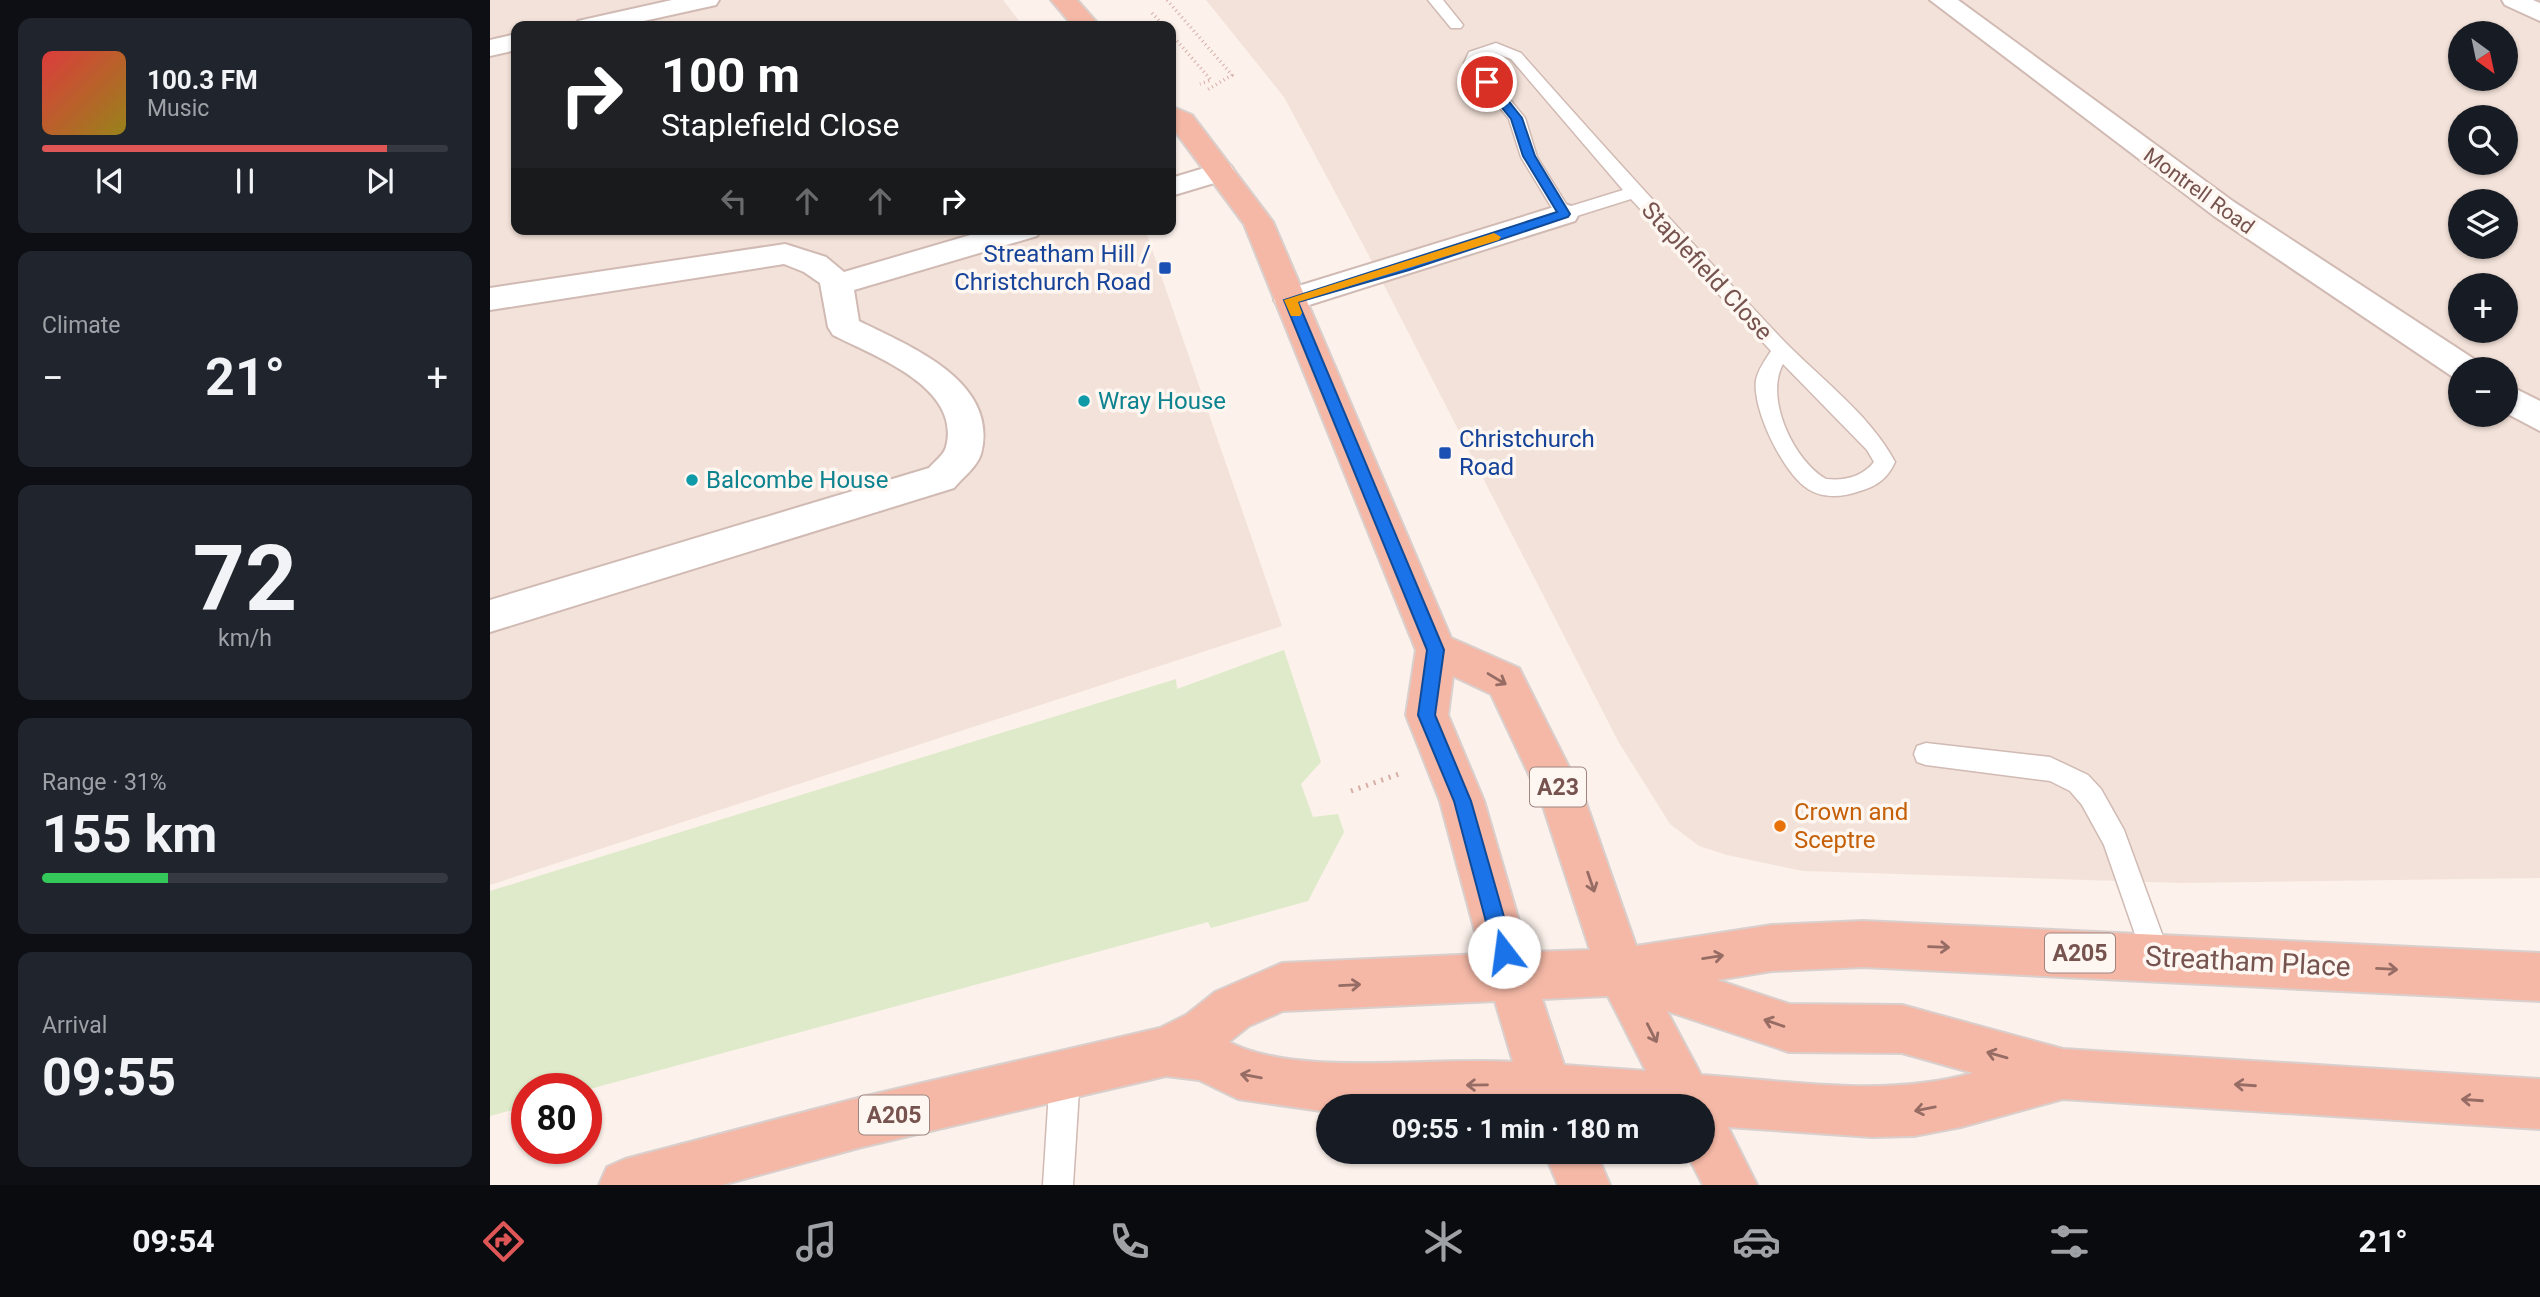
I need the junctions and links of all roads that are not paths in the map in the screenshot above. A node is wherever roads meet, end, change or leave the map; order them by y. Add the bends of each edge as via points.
1 (707, 0) edge
2 (1063, 0) edge
3 (1434, 0) edge
4 (1942, 0) edge
5 (2514, 0) edge
6 (2540, 13) edge
7 (610, 21) edge
8 (1082, 21) edge
9 (1456, 25) dead end
10 (511, 43) edge
11 (490, 48) edge
12 (1176, 117) edge
13 (1221, 172) junction
14 (1176, 186) edge
15 (1634, 192) junction
16 (1564, 214) junction
17 (1006, 235) edge
18 (839, 284) junction
19 (490, 299) edge
20 (1290, 300) junction
21 (1780, 350) junction
22 (2448, 358) edge
23 (2518, 404) edge
24 (2540, 418) edge
25 (490, 617) edge
26 (1436, 650) junction
27 (1926, 754) dead end
28 (2155, 956) junction
29 (1621, 972) junction
30 (1511, 977) junction
31 (2540, 977) edge
32 (1166, 1051) junction
33 (2063, 1074) junction
34 (1066, 1075) junction
35 (1530, 1094) edge
36 (1547, 1094) edge
37 (1684, 1094) edge
38 (2540, 1104) edge
39 (1715, 1112) edge
40 (1715, 1154) edge
41 (1575, 1164) edge
42 (625, 1185) edge
43 (1058, 1185) edge
44 (1584, 1185) edge
45 (1731, 1185) edge

1 - 7 street
2 - 8 highway
3 - 9 lane
4 - 22 street, Montrell Road via 2224,209
5 - 6 street
10 - 11 street
12 - 13 highway
13 - 14 street
13 - 20 highway via 1258,222
15 - 16 lane, Staplefield Close
15 - 16 lane, Staplefield Close via 1516,56 1496,48 1474,55 1472,63 1517,118 1529,156
15 - 21 lane, Staplefield Close
16 - 20 street, Staplefield Close
17 - 18 street
18 - 19 street via 820,264 785,254
18 - 25 street via 844,327 922,366 953,396 965,422 962,454 941,478
20 - 26 highway
21 - 21 lane, Staplefield Close via 1874,444 1885,462 1881,471 1863,483 1840,489 1815,484 1806,477 1779,433 1766,395 1766,378
23 - 24 street
26 -> 29 highway, A23 via 1505,681 1562,797
26 - 30 highway via 1427,715 1462,801
27 - 28 lane via 2050,769 2080,784 2114,840
29 -> 28 highway, Streatham Place / A205 via 1772,948 1863,944
28 -> 31 highway, Streatham Place / A205
29 - 30 highway, A205
33 -> 29 highway via 1902,1030 1790,1028
29 -> 37 highway, A23
32 -> 30 highway, A205 via 1203,1032 1232,1009 1282,987
30 - 36 highway
32 - 34 highway, A205
35 -> 32 highway, A205 via 1490,1085 1315,1087 1238,1074 1204,1056
38 -> 33 highway, A205
33 -> 39 highway, A205 via 1914,1111
34 - 42 highway, A205 via 862,1122
34 - 43 lane
40 - 45 highway, A23
41 - 44 highway

